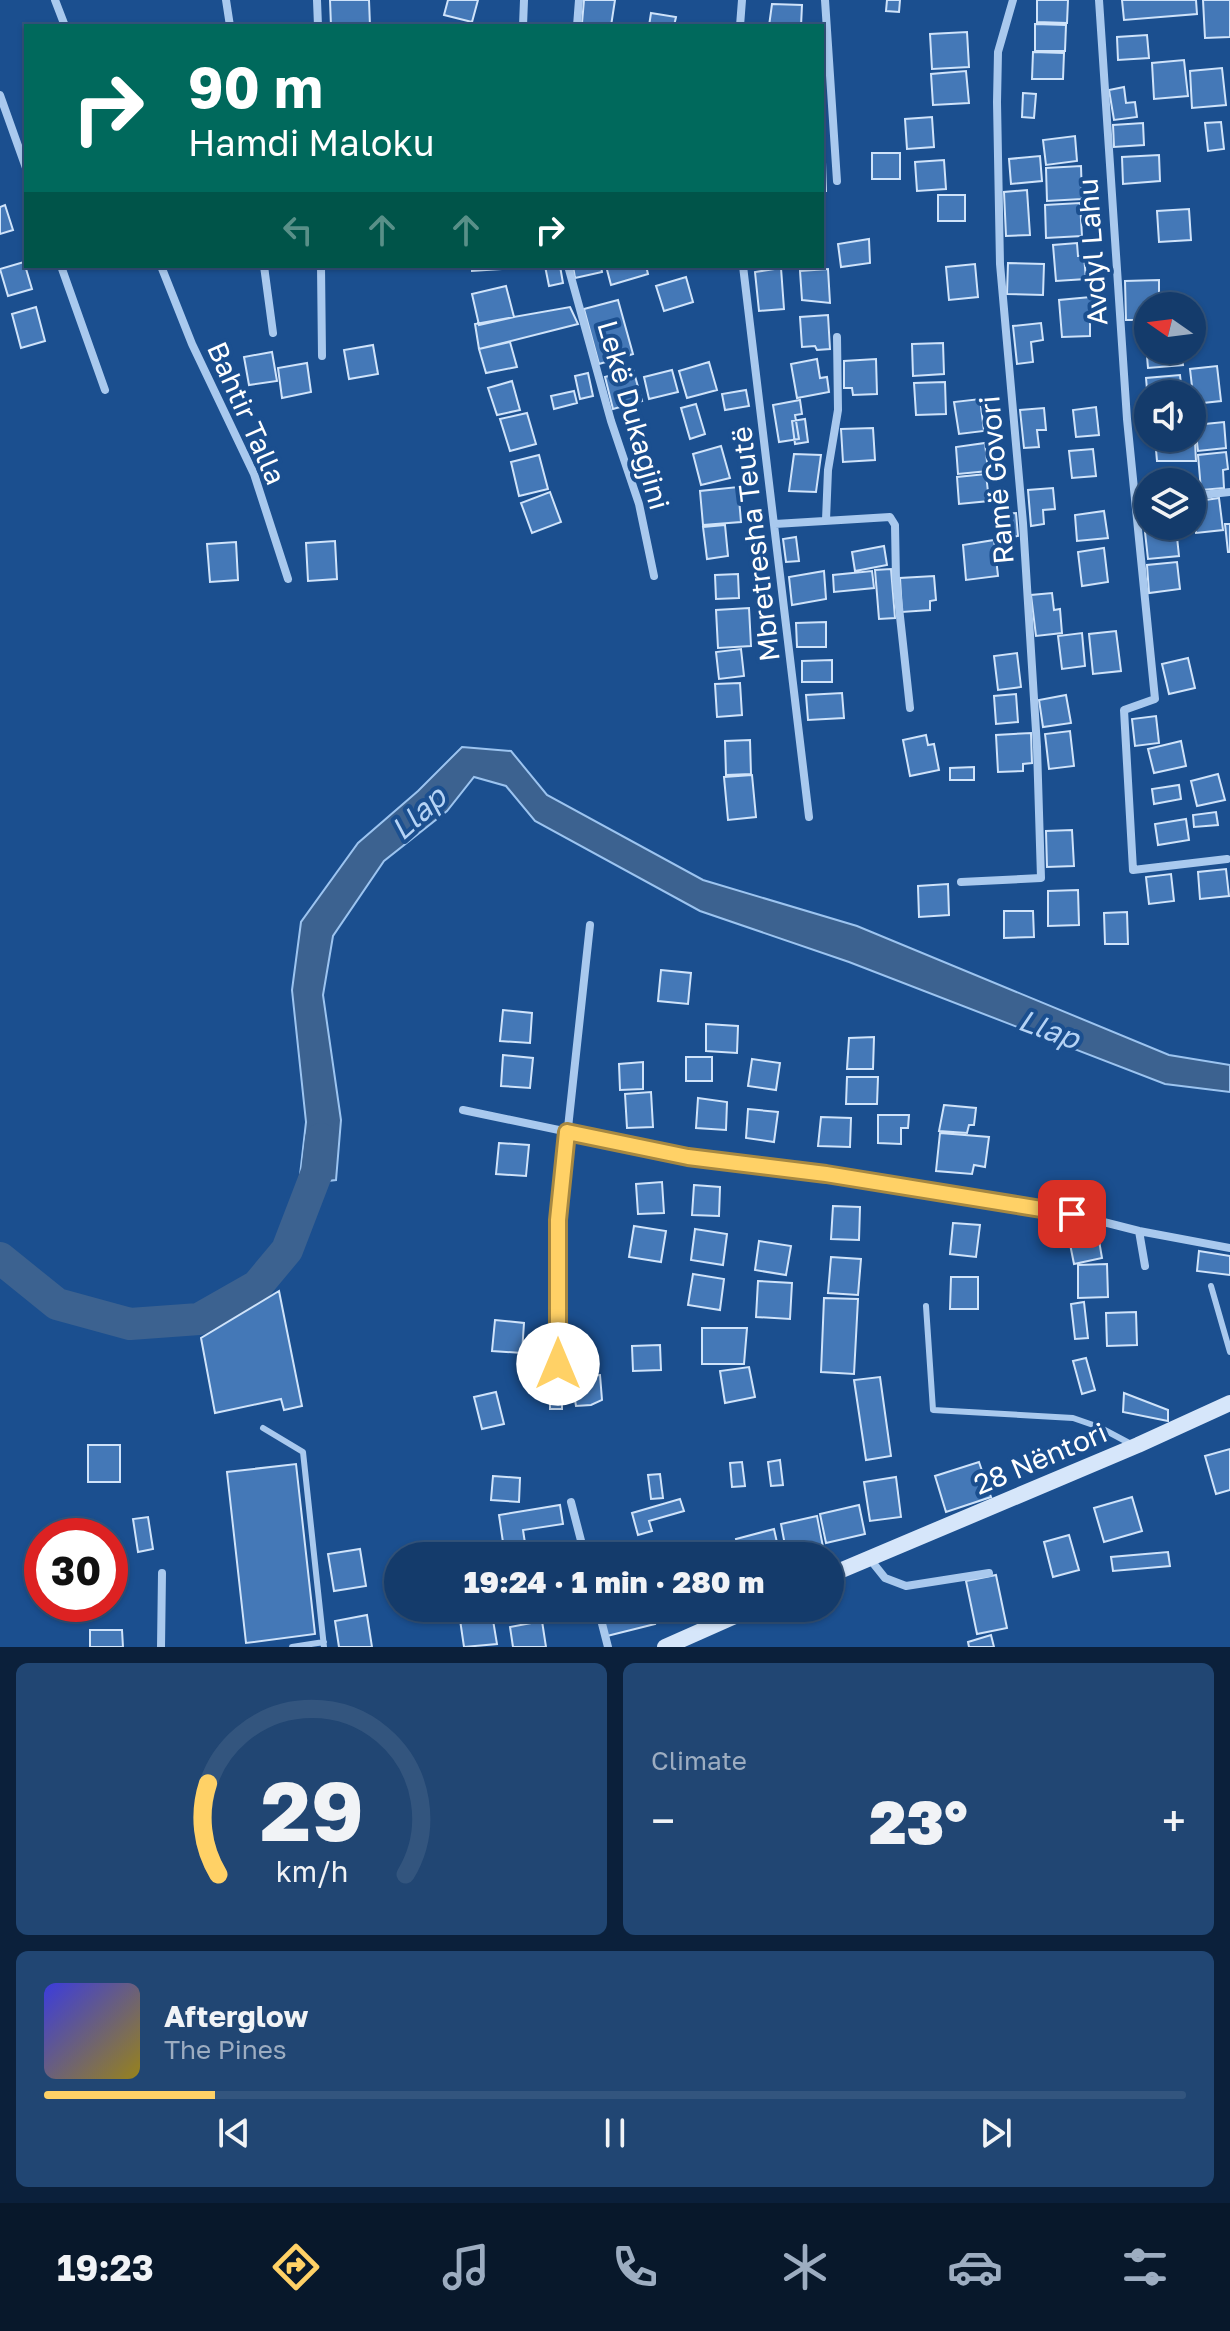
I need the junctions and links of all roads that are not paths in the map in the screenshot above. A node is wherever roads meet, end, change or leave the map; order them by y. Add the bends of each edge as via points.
1 (55, 0) edge
2 (226, 0) edge
3 (317, 0) edge
4 (524, 0) edge
5 (579, 0) edge
6 (742, 0) edge
7 (825, 0) edge
8 (1013, 0) edge
9 (1099, 0) edge
10 (64, 24) edge
11 (230, 24) edge
12 (318, 24) edge
13 (523, 24) edge
14 (577, 24) edge
15 (740, 24) edge
16 (0, 95) edge
17 (24, 162) edge
18 (837, 181) dead end
19 (62, 268) edge
20 (162, 268) edge
21 (264, 268) edge
22 (321, 268) edge
23 (569, 268) edge
24 (743, 268) edge
25 (273, 333) dead end
26 (837, 337) dead end
27 (322, 356) dead end
28 (105, 390) dead end
29 (1134, 487) edge
30 (1230, 492) edge
31 (1206, 495) edge
32 (826, 520) junction
33 (775, 524) junction
34 (1139, 540) edge
35 (654, 576) dead end
36 (288, 579) dead end
37 (910, 708) dead end
38 (809, 817) dead end
39 (1227, 859) dead end
40 (961, 882) dead end
41 (590, 925) dead end
42 (463, 1110) dead end
43 (567, 1132) junction
44 (1139, 1231) junction
45 (1230, 1248) edge
46 (1145, 1266) dead end
47 (1211, 1286) dead end
48 (926, 1306) dead end
49 (1230, 1352) edge
50 (558, 1364) dead end
51 (1230, 1403) edge
52 (263, 1428) dead end
53 (1138, 1445) junction
54 (571, 1502) dead end
55 (581, 1542) edge
56 (869, 1558) junction
57 (844, 1569) edge
58 (162, 1573) dead end
59 (989, 1573) dead end
60 (602, 1622) edge
61 (721, 1622) edge
62 (324, 1644) edge
63 (161, 1647) edge
64 (292, 1647) edge
65 (608, 1647) edge
66 (665, 1647) edge

1 - 10 street
2 - 11 street
3 - 12 street
4 - 13 street
5 - 14 street
6 - 15 street
7 - 18 street
8 - 40 street, Ramë Govori via 998,52 1000,264 1024,537 1041,878
9 - 29 street, Avdyl Lahu
16 - 17 street
19 - 28 street
20 - 36 street, Bahtir Talla via 254,474
21 - 25 street
22 - 27 street
23 - 35 street, Lekë Dukagjini via 639,504
24 - 33 street, Mbretresha Teutë
26 - 32 street via 838,410
30 - 31 street
32 - 33 street
32 - 37 street via 890,517 895,525
33 - 38 street, Mbretresha Teutë
34 - 39 street, Avdyl Lahu via 1155,699 1124,710 1133,870
41 - 43 street
42 - 43 street
43 - 44 street via 688,1157 1072,1214
43 - 50 street via 558,1220
44 - 45 street
44 - 46 street
47 - 49 lane
48 - 53 lane via 933,1410 1073,1418
51 - 53 main road, 28 Nëntori
52 - 62 lane via 303,1452
53 - 56 main road, 28 Nëntori
54 - 55 street
56 - 57 main road, 28 Nëntori
56 - 59 street via 885,1578 906,1586
58 - 63 street
60 - 65 street
61 - 66 main road
62 - 64 lane

